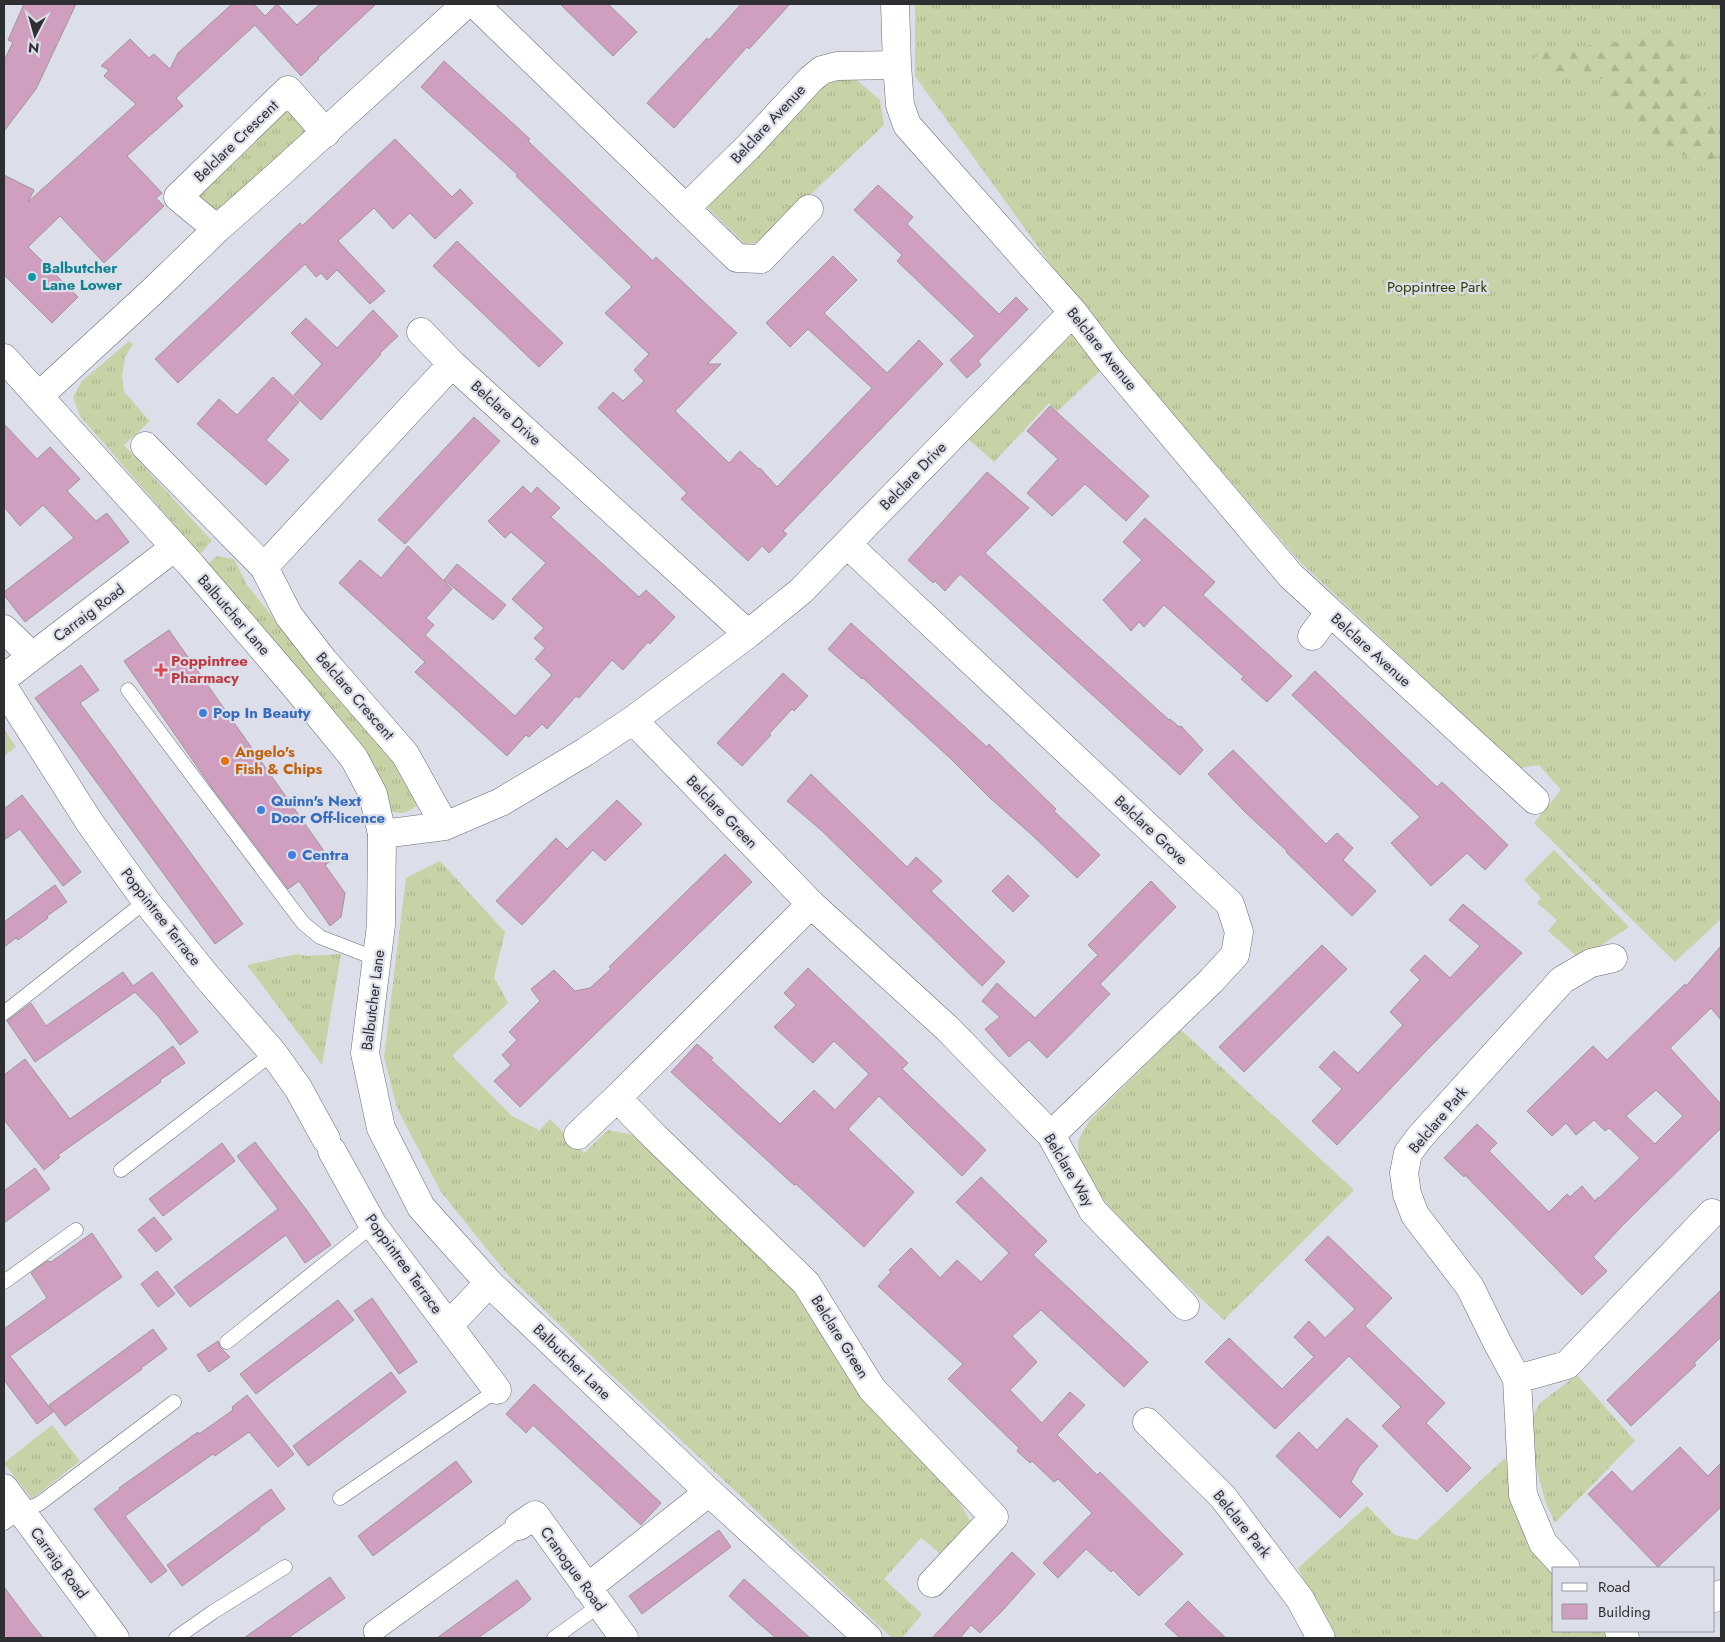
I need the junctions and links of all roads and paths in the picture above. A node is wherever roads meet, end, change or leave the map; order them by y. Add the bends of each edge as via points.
1 (466, 4) edge
2 (476, 4) edge
3 (895, 4) edge
4 (897, 65) junction
5 (326, 132) junction
6 (686, 208) junction
7 (809, 209) dead end
8 (217, 229) junction
9 (1073, 312) junction
10 (421, 332) dead end
11 (4, 358) edge
12 (452, 364) junction
13 (39, 396) junction
14 (145, 446) dead end
15 (847, 544) junction
16 (174, 547) junction
17 (264, 567) junction
18 (1330, 612) junction
19 (4, 629) edge
20 (748, 634) junction
21 (1312, 636) dead end
22 (32, 656) junction
23 (4, 678) edge
24 (4, 688) edge
25 (128, 690) dead end
26 (633, 720) junction
27 (1535, 800) dead end
28 (445, 826) junction
29 (382, 834) junction
30 (146, 901) junction
31 (811, 904) junction
32 (1613, 958) dead end
33 (377, 959) junction
34 (4, 1012) edge
35 (952, 1033) joint
36 (273, 1053) junction
37 (617, 1098) junction
38 (578, 1135) dead end
39 (1051, 1135) junction
40 (121, 1170) dead end
41 (1712, 1213) dead end
42 (373, 1225) junction
43 (76, 1230) dead end
44 (4, 1282) edge
45 (490, 1283) junction
46 (1185, 1306) dead end
47 (449, 1325) junction
48 (227, 1342) dead end
49 (1517, 1380) junction
50 (497, 1390) joint
51 (174, 1402) dead end
52 (1147, 1422) dead end
53 (4, 1488) edge
54 (709, 1492) junction
55 (340, 1498) dead end
56 (12, 1517) edge
57 (519, 1526) joint
58 (285, 1567) dead end
59 (1565, 1567) edge
60 (932, 1584) dead end
61 (593, 1596) junction
62 (374, 1631) dead end
63 (115, 1638) edge
64 (176, 1638) edge
65 (554, 1638) edge
66 (624, 1638) edge
67 (868, 1638) edge
68 (1321, 1638) edge

1 - 5 street
2 - 6 street
3 - 4 street
4 - 6 street, Belclare Avenue via 838,66 822,70
4 - 9 street, Belclare Avenue via 900,105 907,125
5 - 8 street
5 - 8 street, Belclare Crescent via 288,90 178,197
6 - 7 street via 737,258 761,259
8 - 13 street
9 - 15 street, Belclare Drive
9 - 18 street, Belclare Avenue via 1110,361 1290,576
10 - 12 street, Belclare Drive
11 - 13 street, Balbutcher Lane
12 - 17 street
12 - 20 street, Belclare Drive
13 - 16 street, Balbutcher Lane
14 - 17 street, Belclare Crescent
15 - 20 street, Belclare Drive via 801,591
15 - 39 street, Belclare Grove via 1230,904 1239,932 1235,955
16 - 22 street, Carraig Road
16 - 29 street, Balbutcher Lane via 354,758 373,794
17 - 28 street, Belclare Crescent via 289,616 405,754
18 - 21 street
18 - 27 street, Belclare Avenue
19 - 22 street
20 - 26 street, Belclare Drive
22 - 23 street, Carraig Road
24 - 30 street, Poppintree Terrace via 90,823
25 - 33 lane via 303,923 320,936
26 - 28 street, Belclare Drive via 501,802
26 - 31 street, Belclare Green
28 - 29 street, Belclare Drive
29 - 33 street, Balbutcher Lane via 381,925
30 - 34 lane
30 - 36 street, Poppintree Terrace
31 - 35 street, Belclare Green
31 - 37 street
32 - 49 street, Belclare Park via 1591,963 1562,980 1408,1153 1404,1173 1415,1216 1470,1288
33 - 45 street, Balbutcher Lane via 365,1054 381,1128 421,1207
35 - 39 street, Belclare Way
36 - 40 lane
36 - 42 street, Poppintree Terrace via 298,1088
37 - 38 street
37 - 60 street, Belclare Green via 806,1282 872,1388 994,1517
39 - 46 street, Belclare Way via 1093,1211
41 - 49 street via 1567,1365
42 - 47 street, Poppintree Terrace
42 - 48 lane
43 - 44 lane
45 - 47 street, Poppintree Terrace
45 - 54 street, Balbutcher Lane
47 - 50 street, Poppintree Terrace
49 - 59 street, Belclare Park via 1522,1495 1543,1543
50 - 55 lane
51 - 56 lane via 39,1504
52 - 68 street, Belclare Park via 1222,1497 1300,1599
53 - 56 street, Carraig Road
54 - 61 street
54 - 67 street, Balbutcher Lane
56 - 63 street, Carraig Road
57 - 61 street, Cranogue Road via 535,1515
57 - 62 street
58 - 64 lane
61 - 65 lane
61 - 66 street, Cranogue Road

